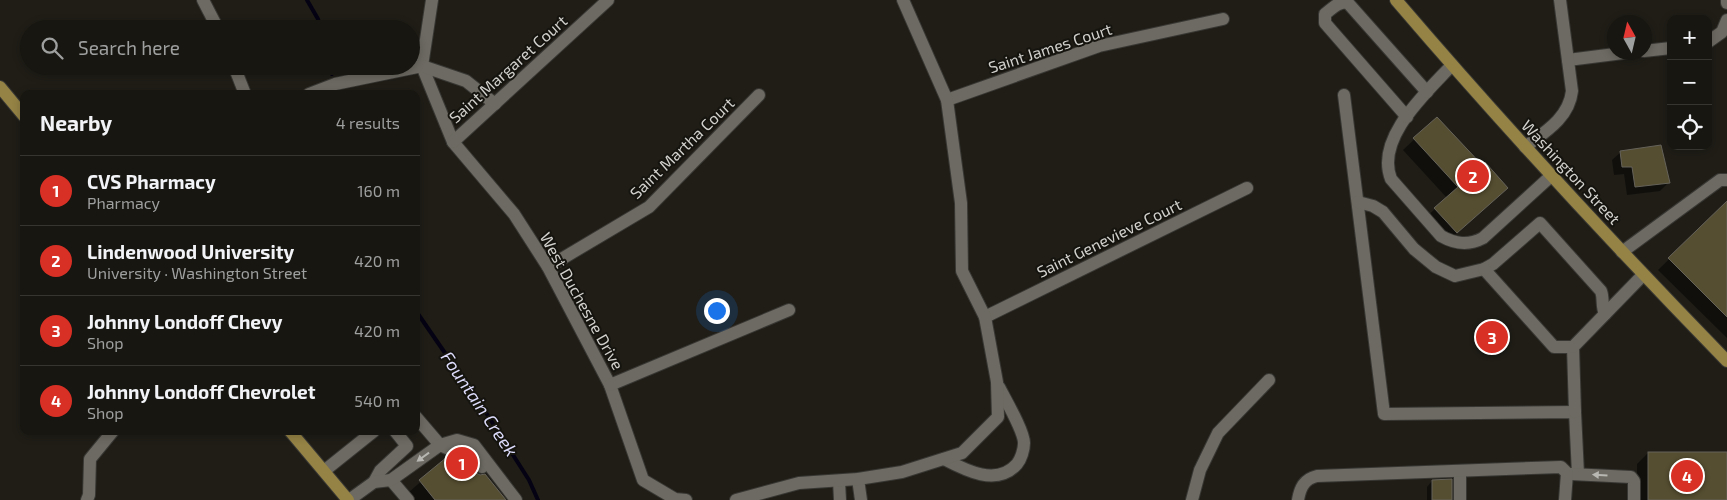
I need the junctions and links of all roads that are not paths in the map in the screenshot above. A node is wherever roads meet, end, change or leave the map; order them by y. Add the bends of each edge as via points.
1 (203, 0) edge
2 (432, 0) edge
3 (608, 0) edge
4 (903, 0) edge
5 (1396, 0) edge
6 (1560, 0) edge
7 (1223, 19) dead end
8 (213, 20) edge
9 (1727, 20) edge
10 (1712, 39) edge
11 (1667, 48) edge
12 (1652, 50) edge
13 (1607, 55) edge
14 (1568, 60) junction
15 (1452, 65) junction
16 (422, 66) junction
17 (238, 75) edge
18 (378, 75) edge
19 (0, 88) edge
20 (243, 90) edge
21 (319, 90) edge
22 (1427, 92) junction
23 (759, 95) dead end
24 (1344, 95) dead end
25 (947, 100) junction
26 (495, 104) junction
27 (20, 111) edge
28 (1407, 117) junction
29 (453, 142) junction
30 (1525, 147) junction
31 (1551, 176) junction
32 (1727, 180) edge
33 (1247, 188) dead end
34 (1358, 202) junction
35 (1622, 252) junction
36 (548, 267) junction
37 (1484, 269) junction
38 (1643, 275) junction
39 (789, 310) dead end
40 (1605, 314) junction
41 (985, 317) junction
42 (1573, 347) junction
43 (1727, 361) edge
44 (1270, 380) dead end
45 (997, 382) junction
46 (610, 385) junction
47 (1575, 412) junction
48 (420, 421) edge
49 (110, 435) edge
50 (293, 435) edge
51 (369, 435) edge
52 (398, 435) edge
53 (440, 445) junction
54 (944, 459) junction
55 (1460, 471) junction
56 (324, 472) junction
57 (1572, 474) junction
58 (858, 479) junction
59 (392, 480) junction
60 (839, 480) junction
61 (374, 482) junction
62 (783, 494) edge
63 (514, 497) edge
64 (87, 500) edge
65 (348, 500) edge
66 (408, 500) edge
67 (680, 500) edge
68 (736, 500) edge
69 (840, 500) edge
70 (861, 500) edge
71 (1192, 500) edge
72 (1298, 500) edge
73 (1460, 500) edge
74 (1565, 500) edge
75 (1634, 500) edge

1 - 8 street
2 - 16 street
3 - 26 street, Saint Margaret Court
4 - 25 street
5 - 15 main road, Washington Street
6 - 14 street
7 - 25 street, Saint James Court via 1100,46
9 - 10 street via 1722,32
11 - 12 street
13 - 14 street
14 - 30 street via 1572,91 1568,110
15 - 22 street
15 - 30 main road, Washington Street
16 - 26 street via 466,81
16 - 29 street, West Duchesne Drive
17 - 20 street
18 - 21 street
19 - 27 main road
22 - 28 street
22 - 28 street via 1348,3 1339,2 1325,14 1324,23
23 - 36 street, Saint Martha Court via 649,207
24 - 34 street
25 - 41 street via 961,203 962,271
26 - 29 street, Saint Margaret Court
28 - 31 street via 1388,150 1391,179 1441,236 1451,242 1474,243 1483,238
29 - 36 street, West Duchesne Drive via 514,214
30 - 31 main road, Washington Street
31 - 35 main road, Washington Street
32 - 35 street via 1720,180
33 - 41 street, Saint Genevieve Court
34 - 37 street via 1384,212 1414,249 1436,266 1455,276
34 - 47 street via 1384,414
35 - 38 main road, Washington Street
36 - 46 street, West Duchesne Drive
37 - 40 street via 1540,222 1601,291
37 - 42 street via 1554,347
38 - 40 street
38 - 43 main road, Washington Street
39 - 46 street
40 - 42 street
41 - 45 street
42 - 47 street
44 - 71 street via 1218,433 1200,470
45 - 54 street via 998,417 962,453
45 - 54 street via 1024,442 1021,459 1010,472 994,476 968,471
46 - 67 street, West Duchesne Drive via 643,480
47 - 57 street
48 - 53 street
49 - 64 street via 90,459
50 - 56 main road
51 - 56 street
52 - 61 street via 407,446 380,471
53 -> 59 street
53 - 63 street via 457,440 474,445
54 - 58 street via 902,472
55 - 57 street via 1561,467
55 - 72 street via 1317,476 1310,478 1300,489
55 - 73 street
56 - 65 main road
57 - 74 street
75 -> 57 street via 1634,478
58 - 60 street
58 - 70 street
59 - 61 street
59 - 66 street
60 - 62 street via 799,483
60 - 69 street
61 - 65 street
62 - 68 street

